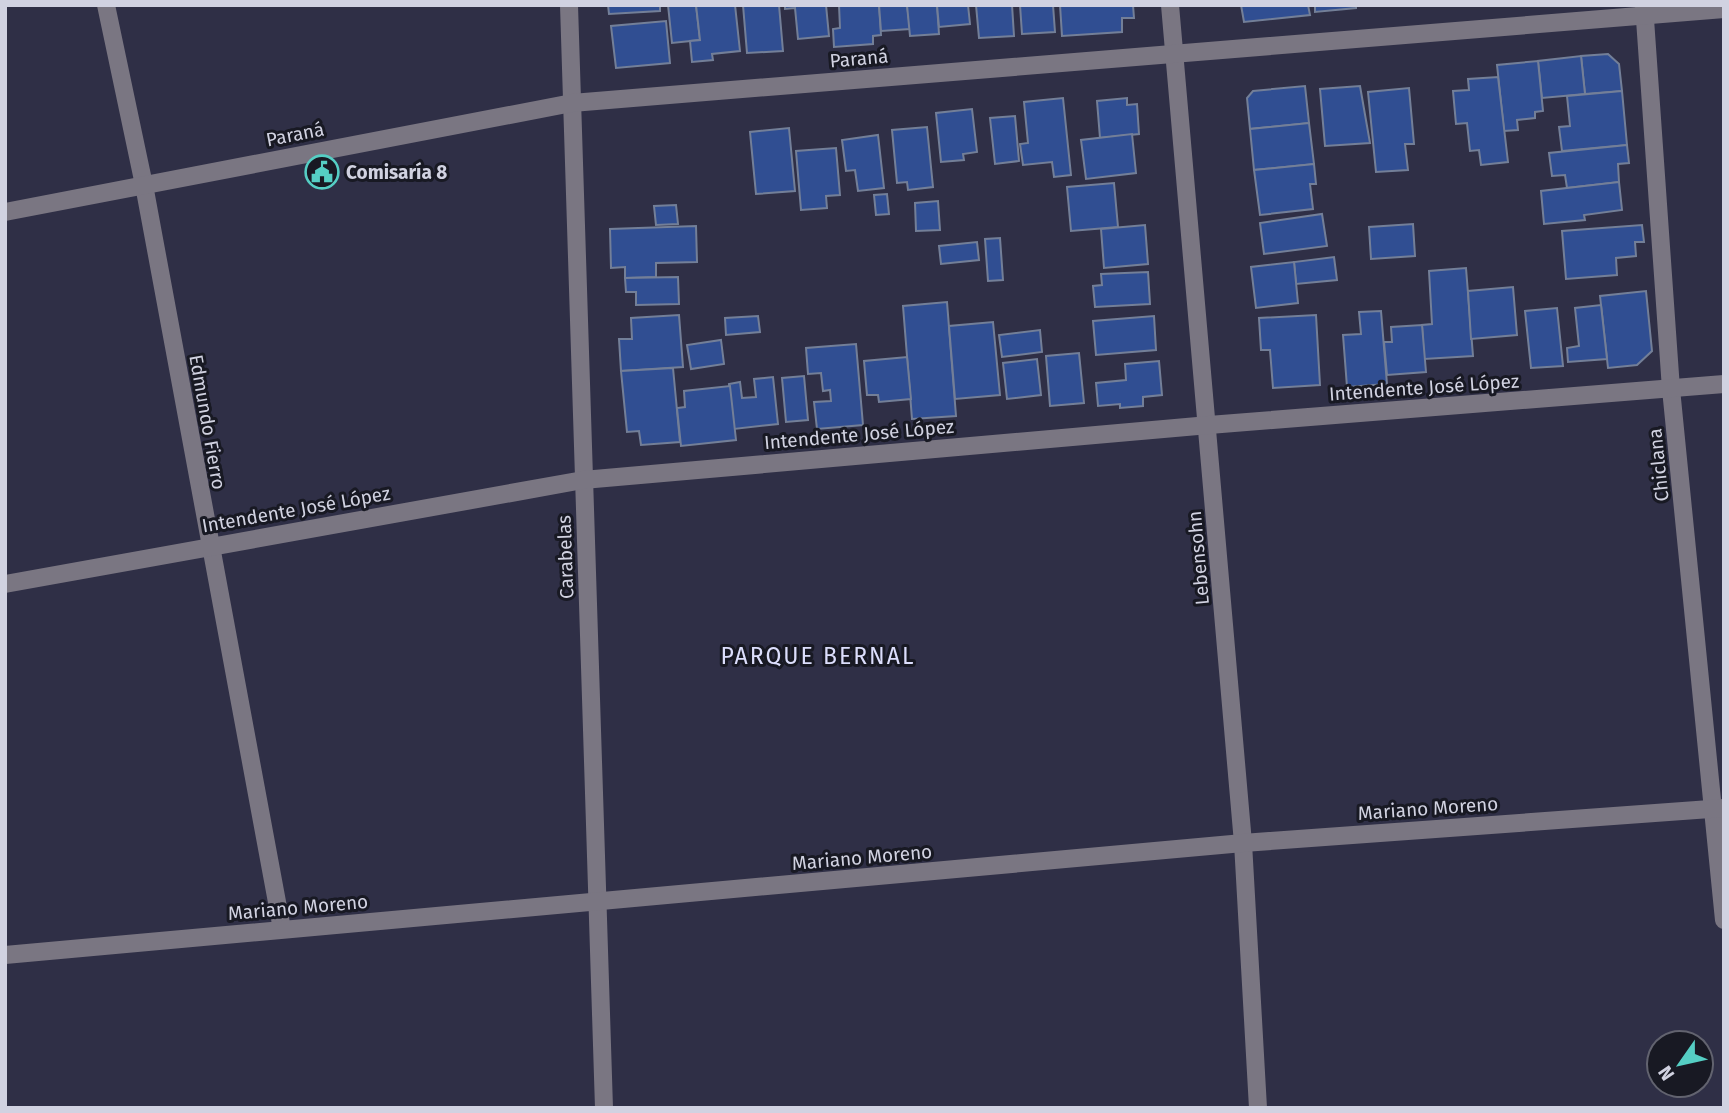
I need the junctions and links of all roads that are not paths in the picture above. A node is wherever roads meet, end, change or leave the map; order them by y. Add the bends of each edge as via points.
1 (106, 5) edge
2 (569, 5) edge
3 (1170, 5) edge
4 (1724, 9) edge
5 (1644, 11) edge
6 (1175, 54) junction
7 (572, 103) junction
8 (144, 185) junction
9 (5, 212) edge
10 (1724, 384) edge
11 (1671, 389) junction
12 (1209, 425) junction
13 (583, 480) junction
14 (209, 546) junction
15 (5, 584) edge
16 (1719, 808) edge
17 (1243, 843) junction
18 (597, 902) junction
19 (1724, 920) edge
20 (282, 929) junction
21 (5, 955) edge
22 (604, 1108) edge
23 (1258, 1108) edge

1 - 8 street, Edmundo Fierro
2 - 7 street, Carabelas
3 - 6 street, Lebensohn
4 - 5 street, Paraná
5 - 6 street, Paraná
5 - 11 street, Chiclana
6 - 7 street, Paraná
6 - 12 street, Lebensohn
7 - 8 street, Paraná
7 - 13 street, Carabelas
8 - 9 street, Paraná
8 - 14 street, Edmundo Fierro
10 - 11 street, Intendente José López
11 - 12 street, Intendente José López
11 - 16 street, Chiclana
12 - 13 street, Intendente José López
12 - 17 street, Lebensohn
13 - 14 street, Intendente José López
13 - 18 street, Carabelas
14 - 15 street, Intendente José López
14 - 20 street, Edmundo Fierro
16 - 17 street, Mariano Moreno
16 - 19 street, Chiclana
17 - 18 street, Mariano Moreno
17 - 23 street, Lebensohn
18 - 20 street, Mariano Moreno
18 - 22 street, Carabelas
20 - 21 street, Mariano Moreno

